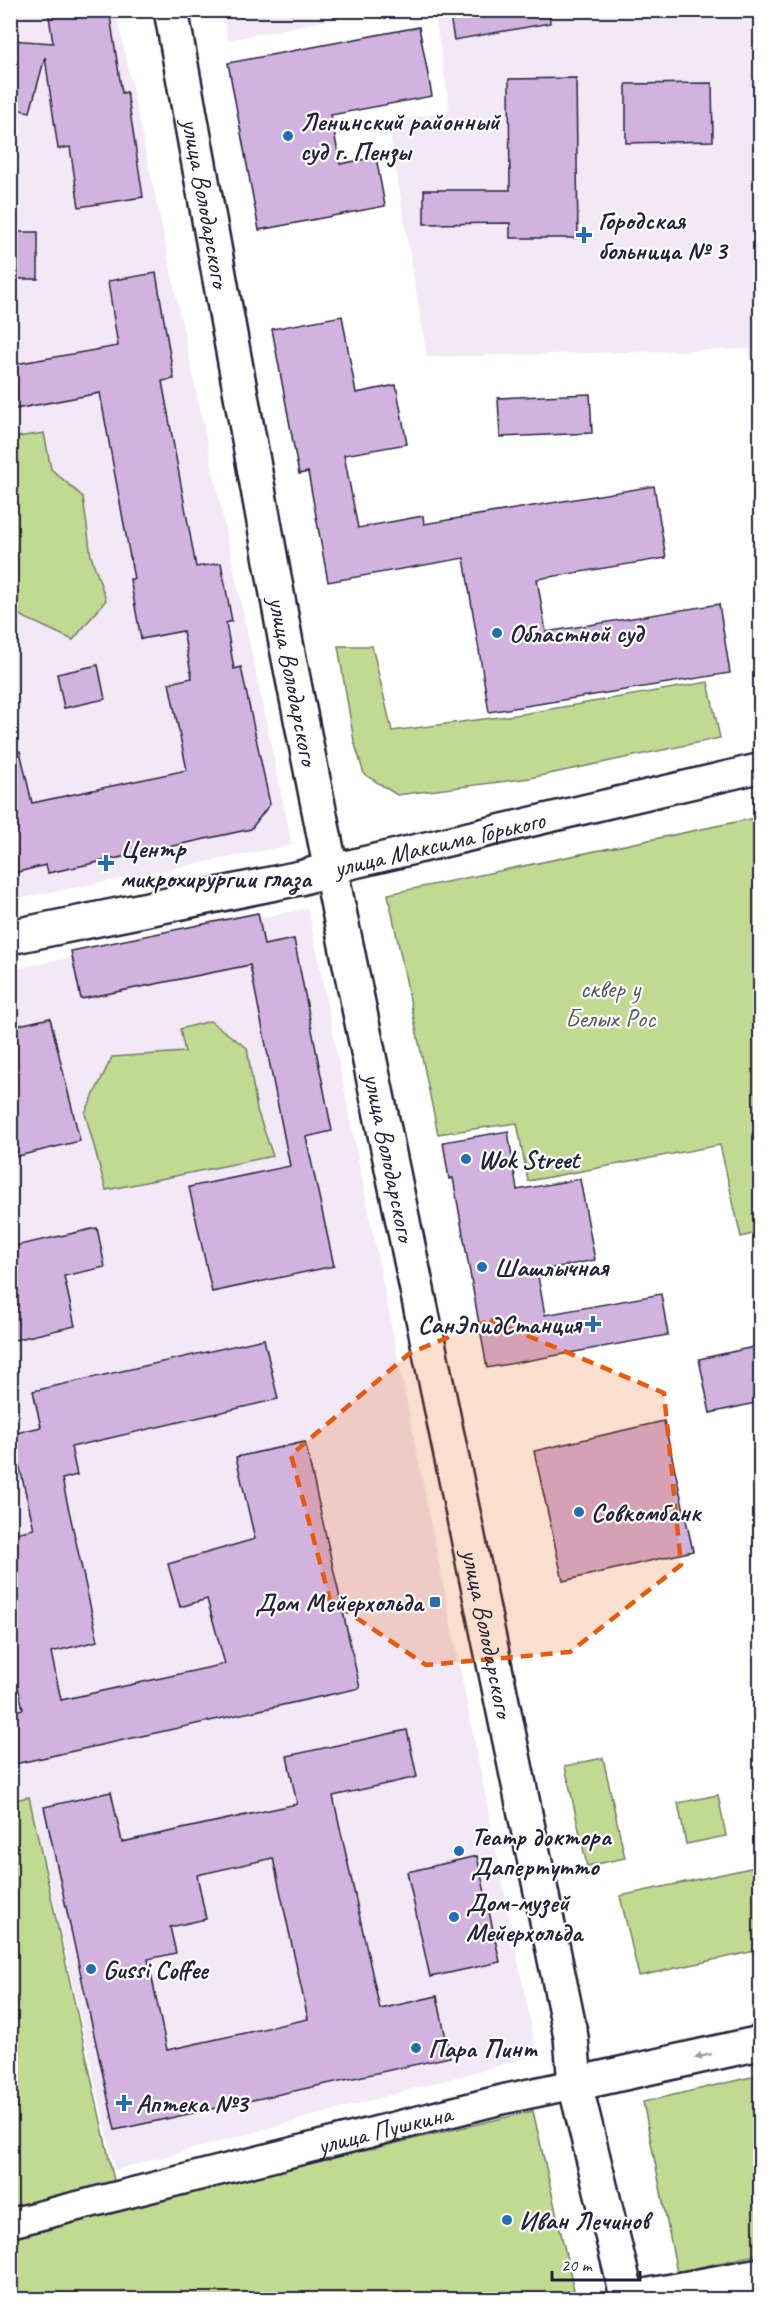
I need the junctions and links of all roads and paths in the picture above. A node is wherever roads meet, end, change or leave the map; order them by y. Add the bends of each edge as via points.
1 (171, 10) edge
2 (760, 768) edge
3 (331, 868) junction
4 (10, 938) edge
5 (760, 2043) edge
6 (575, 2084) junction
7 (10, 2223) edge
8 (760, 2275) edge
9 (627, 2299) edge

1 - 3 main road, улица Володарского
2 - 3 street, улица Максима Горького
3 - 4 main road, улица Максима Горького via 300,878
3 - 6 main road, улица Володарского via 571,2037
5 -> 6 main road, улица Пушкина
6 - 7 street, улица Пушкина
6 - 9 main road, улица Володарского
8 - 9 main road

